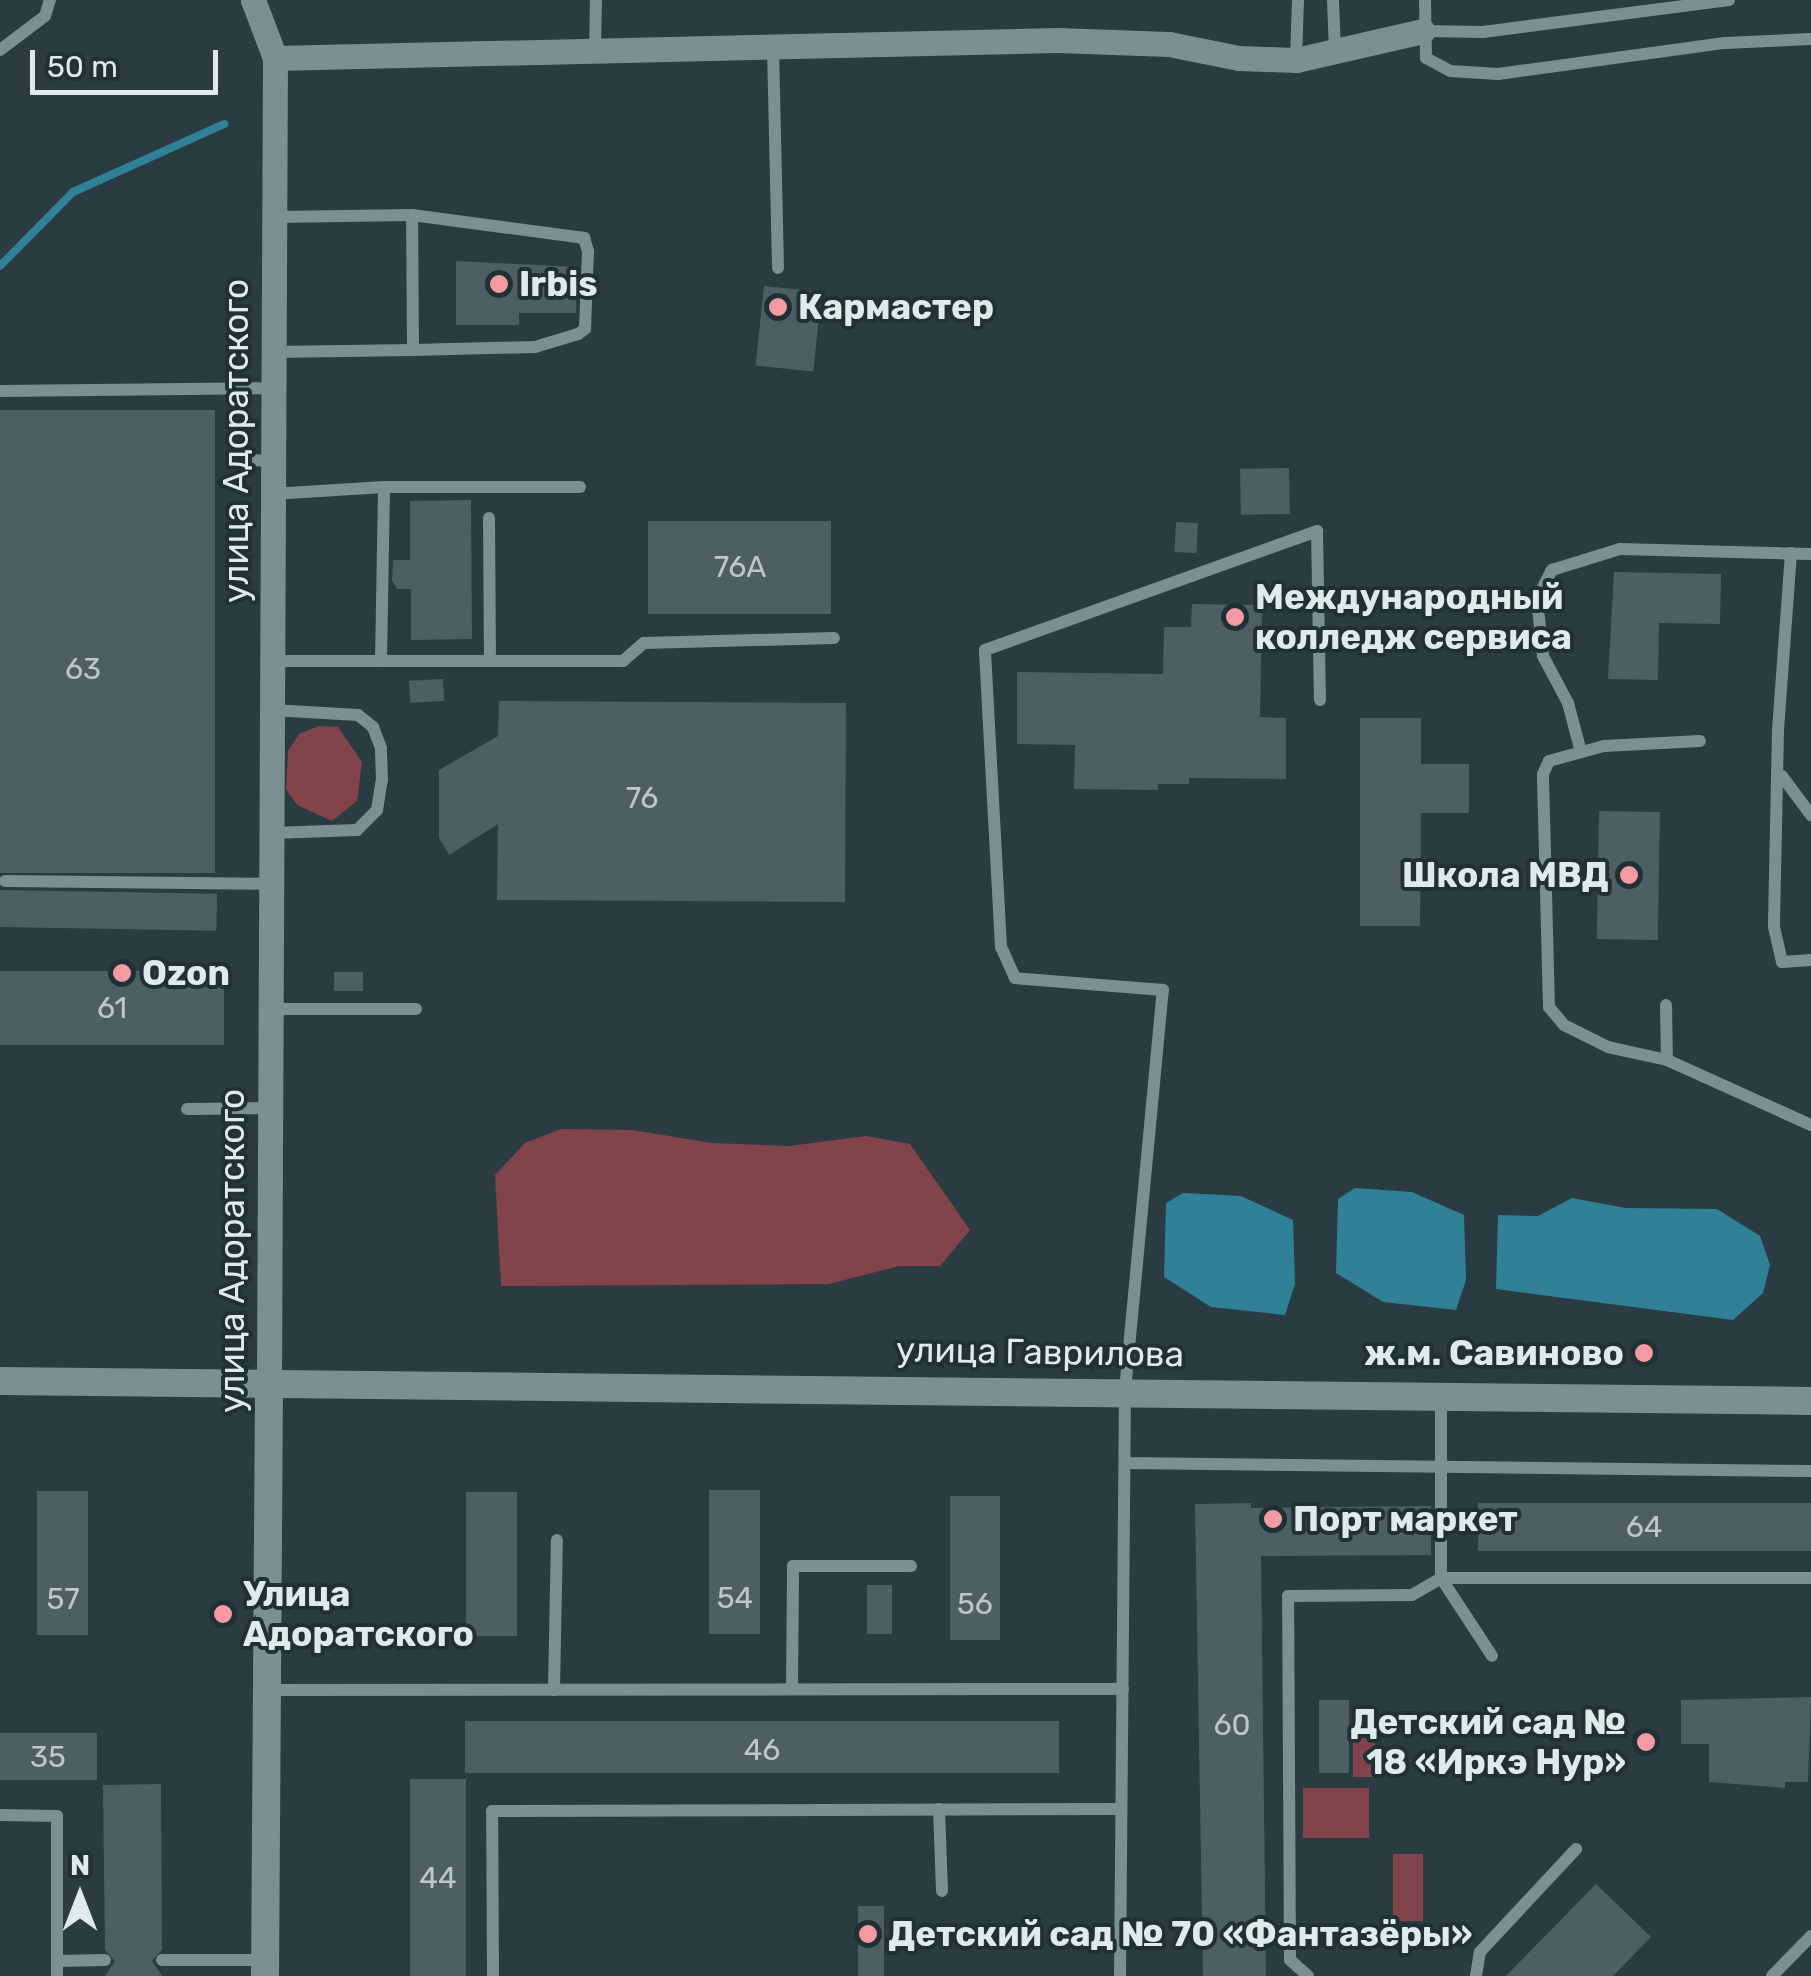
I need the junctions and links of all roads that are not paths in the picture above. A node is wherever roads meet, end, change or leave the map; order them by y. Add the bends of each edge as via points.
1 (50, 0) edge
2 (254, 0) edge
3 (596, 0) edge
4 (1298, 0) edge
5 (1333, 0) edge
6 (1425, 0) edge
7 (1729, 0) edge
8 (1423, 31) junction
9 (1811, 39) edge
10 (772, 47) junction
11 (0, 50) edge
12 (596, 51) junction
13 (1335, 51) junction
14 (275, 58) junction
15 (1296, 60) junction
16 (412, 215) junction
17 (275, 216) junction
18 (778, 268) dead end
19 (413, 350) junction
20 (274, 352) junction
21 (274, 388) junction
22 (0, 391) edge
23 (234, 460) dead end
24 (273, 461) junction
25 (384, 486) junction
26 (580, 486) dead end
27 (272, 494) junction
28 (489, 518) dead end
29 (1792, 553) junction
30 (1811, 554) edge
31 (834, 638) dead end
32 (272, 660) junction
33 (382, 660) junction
34 (490, 661) junction
35 (1320, 700) dead end
36 (272, 710) junction
37 (1700, 741) dead end
38 (1581, 752) junction
39 (1782, 776) junction
40 (1811, 815) edge
41 (272, 833) junction
42 (5, 881) dead end
43 (272, 884) junction
44 (1811, 960) edge
45 (1666, 1005) dead end
46 (271, 1008) junction
47 (416, 1008) dead end
48 (1667, 1060) junction
49 (270, 1108) junction
50 (187, 1109) dead end
51 (1811, 1125) edge
52 (0, 1381) edge
53 (269, 1382) junction
54 (1125, 1390) junction
55 (1441, 1396) junction
56 (1811, 1401) edge
57 (1124, 1463) junction
58 (1442, 1466) junction
59 (1811, 1471) edge
60 (558, 1540) dead end
61 (911, 1566) dead end
62 (1441, 1578) junction
63 (1811, 1578) edge
64 (1492, 1656) dead end
65 (792, 1689) junction
66 (1123, 1689) junction
67 (267, 1690) junction
68 (554, 1690) junction
69 (939, 1810) junction
70 (1122, 1810) junction
71 (0, 1816) edge
72 (1576, 1849) dead end
73 (942, 1891) dead end
74 (1811, 1936) edge
75 (105, 1960) dead end
76 (162, 1960) dead end
77 (57, 1961) junction
78 (265, 1968) edge
79 (57, 1976) edge
80 (493, 1976) edge
81 (1120, 1976) edge
82 (1308, 1976) edge
83 (1476, 1976) edge
84 (1772, 1976) edge

1 - 11 lane via 46,16
2 - 14 street, улица Адоратского
3 - 12 lane
4 - 15 lane
5 - 13 lane
6 - 8 lane
7 - 8 lane via 1483,32
8 - 9 lane via 1431,65 1474,74 1739,41
8 - 13 street
10 - 12 street
10 - 15 street via 1057,40 1169,44
10 - 18 lane
12 - 14 street
13 - 15 street
14 - 17 street, улица Адоратского
16 - 17 lane
16 - 19 lane
16 - 19 lane via 584,238 588,251 585,329 578,334 534,346
17 - 20 street, улица Адоратского
19 - 20 lane
20 - 21 street, улица Адоратского
21 - 22 lane
21 - 24 street, улица Адоратского
23 - 24 lane
24 - 27 street, улица Адоратского
25 - 26 lane
25 - 27 lane
25 - 33 lane
27 - 32 street, улица Адоратского
28 - 34 lane
29 - 30 lane
29 - 38 lane via 1620,549 1552,570 1537,598 1543,656 1568,702
29 - 39 lane via 1778,730
31 - 34 lane via 644,642 622,660
32 - 33 lane
32 - 36 street, улица Адоратского
33 - 34 lane
35 - 54 lane via 1317,530 985,650 1001,947 1015,978 1163,990
36 - 41 street, улица Адоратского
36 - 41 lane via 358,715 374,727 382,780 378,810 357,830
37 - 38 lane
38 - 48 lane via 1549,761 1543,774 1549,1007 1564,1025 1608,1047
39 - 40 lane
39 - 44 lane via 1774,927 1782,962
41 - 43 street, улица Адоратского
42 - 43 lane
43 - 46 street, улица Адоратского
45 - 48 lane
46 - 47 lane
46 - 49 street, улица Адоратского
48 - 51 lane
49 - 50 lane
49 - 53 street, улица Адоратского
52 - 53 street, улица Гаврилова
53 - 54 street, улица Гаврилова
53 - 67 street, улица Адоратского
54 - 55 street, улица Гаврилова
54 - 57 lane
55 - 56 street, улица Гаврилова
55 - 58 lane
57 - 58 lane
57 - 66 lane
58 - 59 lane
58 - 62 lane
60 - 68 lane
61 - 65 lane via 793,1566
62 - 63 lane
62 - 64 lane
62 - 82 lane via 1412,1595 1288,1596 1290,1960
65 - 66 lane
65 - 68 lane
66 - 70 lane
67 - 68 lane
67 - 78 street, улица Адоратского
69 - 70 lane
69 - 73 lane
69 - 80 lane via 492,1811
70 - 81 lane
71 - 77 lane via 56,1816
72 - 83 lane via 1480,1952
74 - 84 lane
75 - 77 lane
76 - 78 lane
77 - 79 lane

